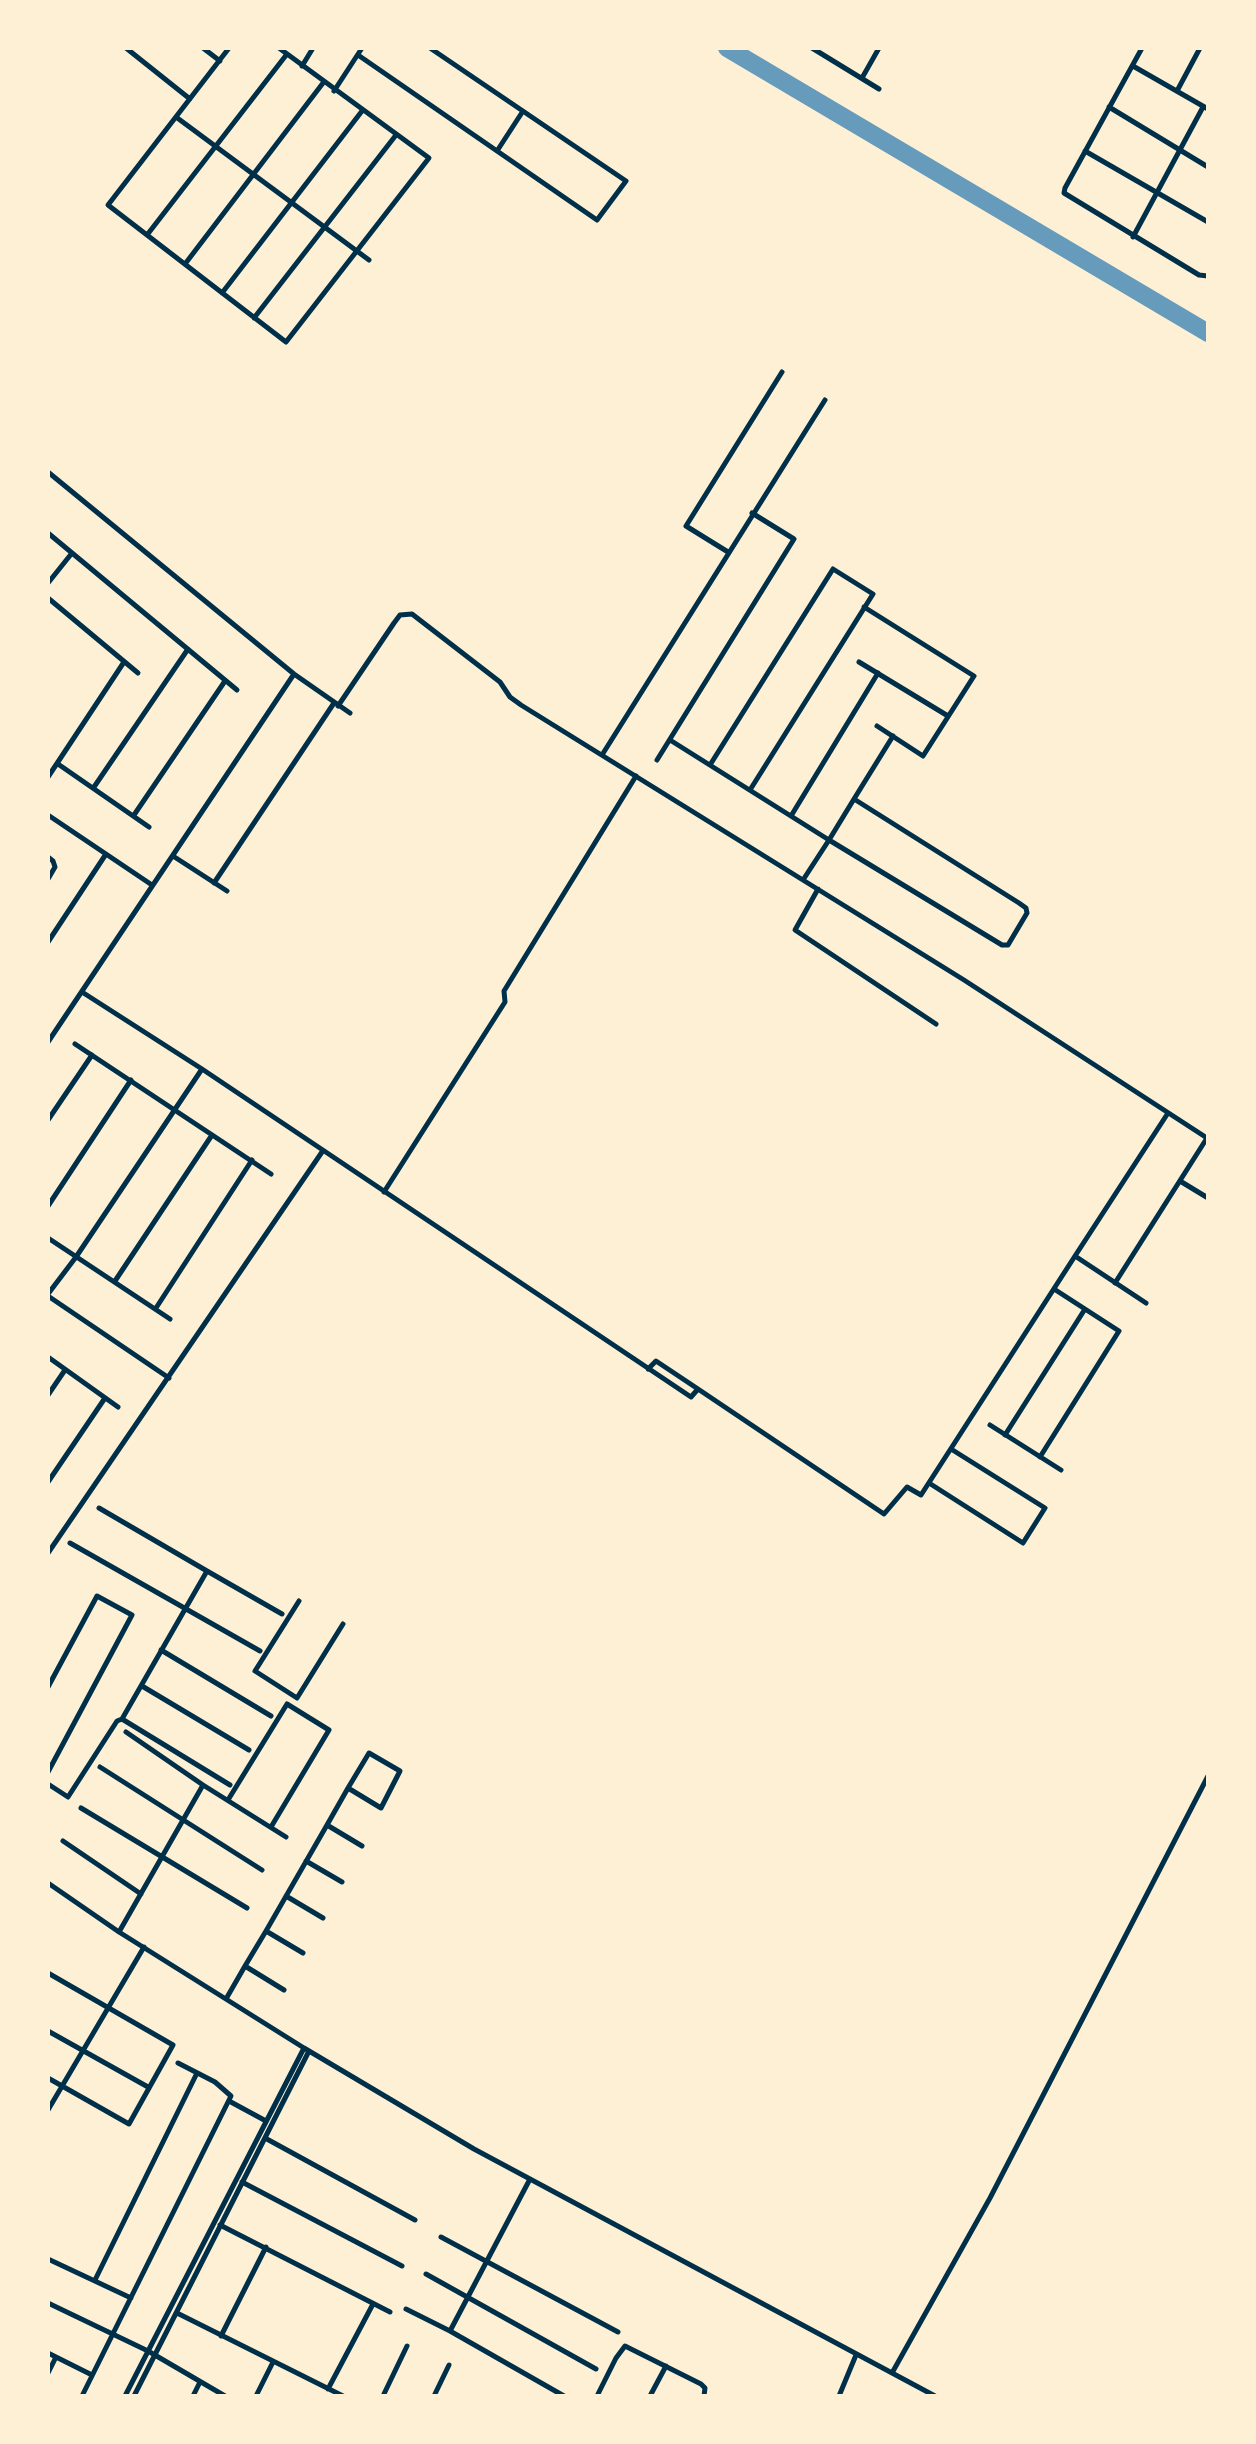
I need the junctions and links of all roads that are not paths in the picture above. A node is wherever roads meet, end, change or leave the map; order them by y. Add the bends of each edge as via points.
1 (126, 48) edge
2 (203, 48) edge
3 (229, 48) edge
4 (279, 48) edge
5 (313, 48) edge
6 (362, 48) edge
7 (430, 48) edge
8 (812, 48) edge
9 (879, 48) edge
10 (1142, 48) edge
11 (1200, 48) edge
12 (823, 51) edge
13 (287, 54) junction
14 (358, 55) junction
15 (220, 61) junction
16 (302, 66) junction
17 (1132, 66) junction
18 (862, 78) junction
19 (323, 83) junction
20 (879, 89) dead end
21 (334, 91) junction
22 (1177, 91) junction
23 (190, 99) junction
24 (1109, 107) junction
25 (1206, 108) edge
26 (362, 111) junction
27 (523, 111) junction
28 (176, 117) junction
29 (396, 135) junction
30 (216, 146) junction
31 (1178, 150) junction
32 (497, 151) junction
33 (1085, 151) junction
34 (1208, 167) edge
35 (253, 174) junction
36 (1156, 193) junction
37 (291, 203) junction
38 (1208, 222) edge
39 (324, 228) junction
40 (147, 235) junction
41 (1133, 237) junction
42 (357, 252) junction
43 (369, 260) dead end
44 (185, 264) junction
45 (1208, 276) edge
46 (222, 293) junction
47 (254, 318) junction
48 (782, 372) dead end
49 (825, 400) dead end
50 (48, 472) edge
51 (752, 513) junction
52 (48, 533) edge
53 (728, 552) junction
54 (72, 553) junction
55 (48, 583) edge
56 (48, 598) edge
57 (864, 607) junction
58 (188, 649) junction
59 (124, 662) junction
60 (859, 662) dead end
61 (138, 673) dead end
62 (878, 673) junction
63 (294, 674) junction
64 (225, 681) junction
65 (237, 690) dead end
66 (336, 704) junction
67 (350, 713) dead end
68 (948, 716) junction
69 (877, 726) dead end
70 (893, 736) junction
71 (670, 740) junction
72 (602, 755) junction
73 (657, 760) dead end
74 (58, 764) junction
75 (710, 765) junction
76 (636, 776) junction
77 (48, 777) edge
78 (94, 787) junction
79 (750, 790) junction
80 (854, 799) junction
81 (48, 815) edge
82 (134, 815) junction
83 (791, 816) junction
84 (149, 827) dead end
85 (829, 840) junction
86 (106, 854) junction
87 (173, 856) junction
88 (48, 857) edge
89 (48, 879) edge
90 (803, 880) junction
91 (214, 883) junction
92 (152, 885) junction
93 (818, 889) junction
94 (227, 891) dead end
95 (48, 942) edge
96 (82, 992) junction
97 (936, 1024) dead end
98 (48, 1042) edge
99 (75, 1044) dead end
100 (92, 1055) junction
101 (202, 1069) junction
102 (131, 1080) junction
103 (174, 1109) junction
104 (1168, 1113) junction
105 (48, 1120) edge
106 (212, 1135) junction
107 (1208, 1138) edge
108 (322, 1152) junction
109 (252, 1160) junction
110 (271, 1174) dead end
111 (1180, 1181) junction
112 (384, 1192) junction
113 (1208, 1198) edge
114 (48, 1206) edge
115 (48, 1238) edge
116 (1075, 1256) junction
117 (76, 1257) junction
118 (115, 1281) junction
119 (1115, 1283) junction
120 (1054, 1289) junction
121 (48, 1295) edge
122 (1146, 1303) dead end
123 (156, 1308) junction
124 (1085, 1309) junction
125 (170, 1319) dead end
126 (48, 1357) edge
127 (648, 1369) junction
128 (65, 1370) junction
129 (169, 1378) junction
130 (698, 1389) junction
131 (48, 1395) edge
132 (105, 1398) junction
133 (118, 1407) dead end
134 (990, 1425) dead end
135 (1005, 1435) junction
136 (951, 1449) junction
137 (1040, 1457) junction
138 (1061, 1470) dead end
139 (48, 1482) edge
140 (929, 1483) junction
141 (99, 1508) dead end
142 (70, 1543) dead end
143 (48, 1553) edge
144 (207, 1571) junction
145 (299, 1601) dead end
146 (186, 1608) junction
147 (282, 1614) dead end
148 (343, 1624) dead end
149 (161, 1650) junction
150 (260, 1651) dead end
151 (142, 1686) junction
152 (48, 1687) edge
153 (297, 1698) junction
154 (287, 1704) junction
155 (271, 1716) dead end
156 (122, 1719) junction
157 (126, 1732) dead end
158 (249, 1750) dead end
159 (100, 1767) dead end
160 (48, 1772) edge
161 (1208, 1776) edge
162 (48, 1784) edge
163 (203, 1785) junction
164 (230, 1785) dead end
165 (348, 1788) junction
166 (228, 1800) junction
167 (81, 1808) dead end
168 (183, 1820) junction
169 (327, 1825) junction
170 (271, 1827) junction
171 (286, 1837) dead end
172 (63, 1841) dead end
173 (362, 1846) dead end
174 (161, 1858) junction
175 (306, 1861) junction
176 (262, 1870) dead end
177 (342, 1882) dead end
178 (48, 1883) edge
179 (141, 1894) junction
180 (286, 1896) junction
181 (247, 1908) dead end
182 (323, 1918) dead end
183 (266, 1931) junction
184 (119, 1932) junction
185 (144, 1947) junction
186 (303, 1953) dead end
187 (245, 1966) junction
188 (48, 1973) edge
189 (284, 1990) dead end
190 (226, 1999) junction
191 (107, 2008) junction
192 (48, 2031) edge
193 (306, 2049) junction
194 (83, 2050) junction
195 (178, 2063) dead end
196 (197, 2073) junction
197 (48, 2078) edge
198 (289, 2082) junction
199 (62, 2086) junction
200 (149, 2087) junction
201 (229, 2101) junction
202 (48, 2110) edge
203 (266, 2121) junction
204 (265, 2138) junction
205 (530, 2179) junction
206 (242, 2182) junction
207 (415, 2220) dead end
208 (220, 2225) junction
209 (441, 2237) dead end
210 (266, 2247) junction
211 (48, 2260) edge
212 (486, 2262) junction
213 (402, 2266) dead end
214 (426, 2274) dead end
215 (95, 2280) junction
216 (131, 2298) junction
217 (466, 2298) junction
218 (48, 2303) edge
219 (373, 2304) junction
220 (406, 2309) dead end
221 (390, 2312) dead end
222 (177, 2313) junction
223 (450, 2331) junction
224 (618, 2332) dead end
225 (114, 2334) junction
226 (221, 2336) junction
227 (407, 2346) dead end
228 (148, 2351) junction
229 (48, 2353) edge
230 (155, 2355) junction
231 (856, 2355) junction
232 (56, 2357) junction
233 (273, 2362) junction
234 (449, 2365) dead end
235 (666, 2366) junction
236 (596, 2369) dead end
237 (48, 2373) edge
238 (892, 2373) junction
239 (92, 2375) junction
240 (200, 2382) junction
241 (328, 2389) junction
242 (222, 2395) edge
243 (82, 2396) edge
244 (125, 2396) edge
245 (134, 2396) edge
246 (193, 2396) edge
247 (256, 2396) edge
248 (343, 2396) edge
249 (383, 2396) edge
250 (434, 2396) edge
251 (564, 2396) edge
252 (597, 2396) edge
253 (650, 2396) edge
254 (704, 2396) edge
255 (839, 2396) edge
256 (935, 2396) edge

1 - 23 street
2 - 15 street
3 - 15 street
4 - 13 street
5 - 16 street
6 - 14 street
7 - 27 street
8 - 12 street
9 - 18 street
10 - 17 street
11 - 22 street
12 - 18 street
13 - 16 street
13 - 30 street
14 - 21 street
14 - 32 street
15 - 23 street
16 - 19 street
17 - 22 street
17 - 24 street
18 - 20 street
19 - 21 street
19 - 35 street
21 - 26 street
22 - 25 street
23 - 28 street
24 - 31 street
24 - 33 street
25 - 31 street
26 - 29 street
26 - 37 street
27 - 32 street
27 - 32 street via 626,181 597,220
28 - 30 street
28 - 40 street via 108,205
29 - 39 street
29 - 42 street via 429,158
30 - 35 street
30 - 40 street
31 - 34 street
31 - 36 street
33 - 36 street
33 - 41 street via 1064,193
35 - 37 street
35 - 44 street
36 - 38 street
36 - 41 street
37 - 39 street
37 - 46 street
39 - 42 street
39 - 47 street
40 - 44 street
41 - 45 street
42 - 43 street
42 - 47 street via 286,342
44 - 46 street
46 - 47 street
48 - 53 street via 686,526
49 - 51 street
50 - 63 street
51 - 53 street
51 - 71 street via 794,539
52 - 54 street
53 - 72 street
54 - 55 street
54 - 58 street
56 - 59 street
57 - 68 street via 974,676
57 - 75 street via 873,594 833,569
57 - 79 street
58 - 64 street
58 - 78 street
59 - 61 street
59 - 74 street
60 - 62 street
62 - 68 street
62 - 83 street
63 - 66 street
63 - 87 street
64 - 65 street
64 - 82 street
66 - 67 street
66 - 72 street via 400,615 412,614 500,682 510,697
66 - 91 street
68 - 70 street via 923,756
69 - 70 street
70 - 80 street
71 - 73 street
71 - 75 street
72 - 76 street
74 - 77 street
74 - 78 street
75 - 79 street
76 - 90 street
76 - 112 street via 504,991 505,1002
78 - 82 street
79 - 83 street
80 - 85 street
80 - 85 street via 1026,908 1010,943 1002,945
81 - 86 street
82 - 84 street
83 - 85 street
85 - 90 street
86 - 92 street
86 - 95 street
87 - 91 street
87 - 92 street
88 - 89 street via 55,867
90 - 93 street
91 - 94 street
92 - 96 street
93 - 97 street via 795,930
93 - 104 street
96 - 98 street
96 - 101 street
99 - 100 street
100 - 102 street
100 - 105 street
101 - 103 street
101 - 108 street
102 - 103 street
102 - 114 street
103 - 106 street
103 - 117 street
104 - 107 street
104 - 116 street
106 - 109 street
106 - 118 street
107 - 111 street
108 - 112 street
108 - 129 street
109 - 110 street
109 - 123 street
111 - 113 street
111 - 119 street
112 - 127 street
115 - 117 street
116 - 119 street
116 - 120 street
117 - 118 street
117 - 121 street
118 - 123 street
119 - 122 street
120 - 124 street
120 - 136 street
121 - 129 street
123 - 125 street
124 - 135 street
124 - 137 street via 1119,1331
126 - 128 street
127 - 130 street via 656,1361
127 - 130 street via 691,1397
128 - 131 street
128 - 132 street
129 - 143 street
130 - 140 street via 884,1514 907,1487 921,1495
132 - 133 street
132 - 139 street
134 - 135 street
135 - 137 street
136 - 140 street
136 - 140 street via 1045,1508 1023,1543
137 - 138 street
141 - 144 street
142 - 146 street
144 - 146 street
144 - 147 street
145 - 153 street via 255,1671
146 - 149 street
146 - 150 street
148 - 153 street
149 - 151 street
149 - 155 street
151 - 156 street
151 - 158 street
152 - 160 street via 97,1596 132,1615
153 - 154 street
154 - 166 street
154 - 170 street via 329,1730
156 - 162 street via 68,1797
156 - 164 street
157 - 163 street
159 - 168 street
161 - 238 street via 990,2198
163 - 166 street
163 - 168 street
165 - 165 street via 369,1753 400,1771 381,1808
165 - 169 street
166 - 170 street
167 - 174 street
168 - 174 street
168 - 176 street
169 - 173 street
169 - 175 street
170 - 171 street
172 - 179 street
174 - 179 street
174 - 181 street
175 - 177 street
175 - 180 street
178 - 184 street
179 - 184 street
180 - 182 street
180 - 183 street
183 - 186 street
183 - 187 street
184 - 185 street
185 - 190 street
185 - 191 street
187 - 189 street
187 - 190 street
188 - 191 street
190 - 193 street
191 - 194 street
191 - 200 street via 173,2045
192 - 194 street
193 - 198 street
193 - 205 street
194 - 199 street
194 - 200 street
195 - 196 street
196 - 201 street via 229,2091
196 - 215 street
197 - 199 street
198 - 203 street
198 - 204 street
199 - 200 street via 129,2124
199 - 202 street
201 - 203 street
201 - 216 street
203 - 228 street
204 - 206 street
204 - 207 street
205 - 212 street
205 - 231 street
206 - 208 street
206 - 213 street
208 - 210 street
208 - 222 street
209 - 212 street
210 - 219 street
210 - 226 street
211 - 215 street
212 - 217 street
212 - 224 street
214 - 217 street
215 - 216 street
216 - 225 street
217 - 223 street
217 - 236 street
218 - 225 street
219 - 221 street
219 - 241 street
220 - 223 street
222 - 226 street
222 - 230 street
223 - 251 street
225 - 228 street
225 - 239 street
226 - 233 street
227 - 249 street
228 - 230 street
228 - 244 street
229 - 232 street
230 - 240 street
230 - 245 street
231 - 238 street
231 - 255 street
232 - 237 street
232 - 239 street
233 - 241 street
233 - 247 street
234 - 250 street
235 - 252 street via 625,2346
235 - 253 street
235 - 254 street via 705,2388
238 - 256 street
239 - 243 street
240 - 242 street
240 - 246 street
241 - 248 street

